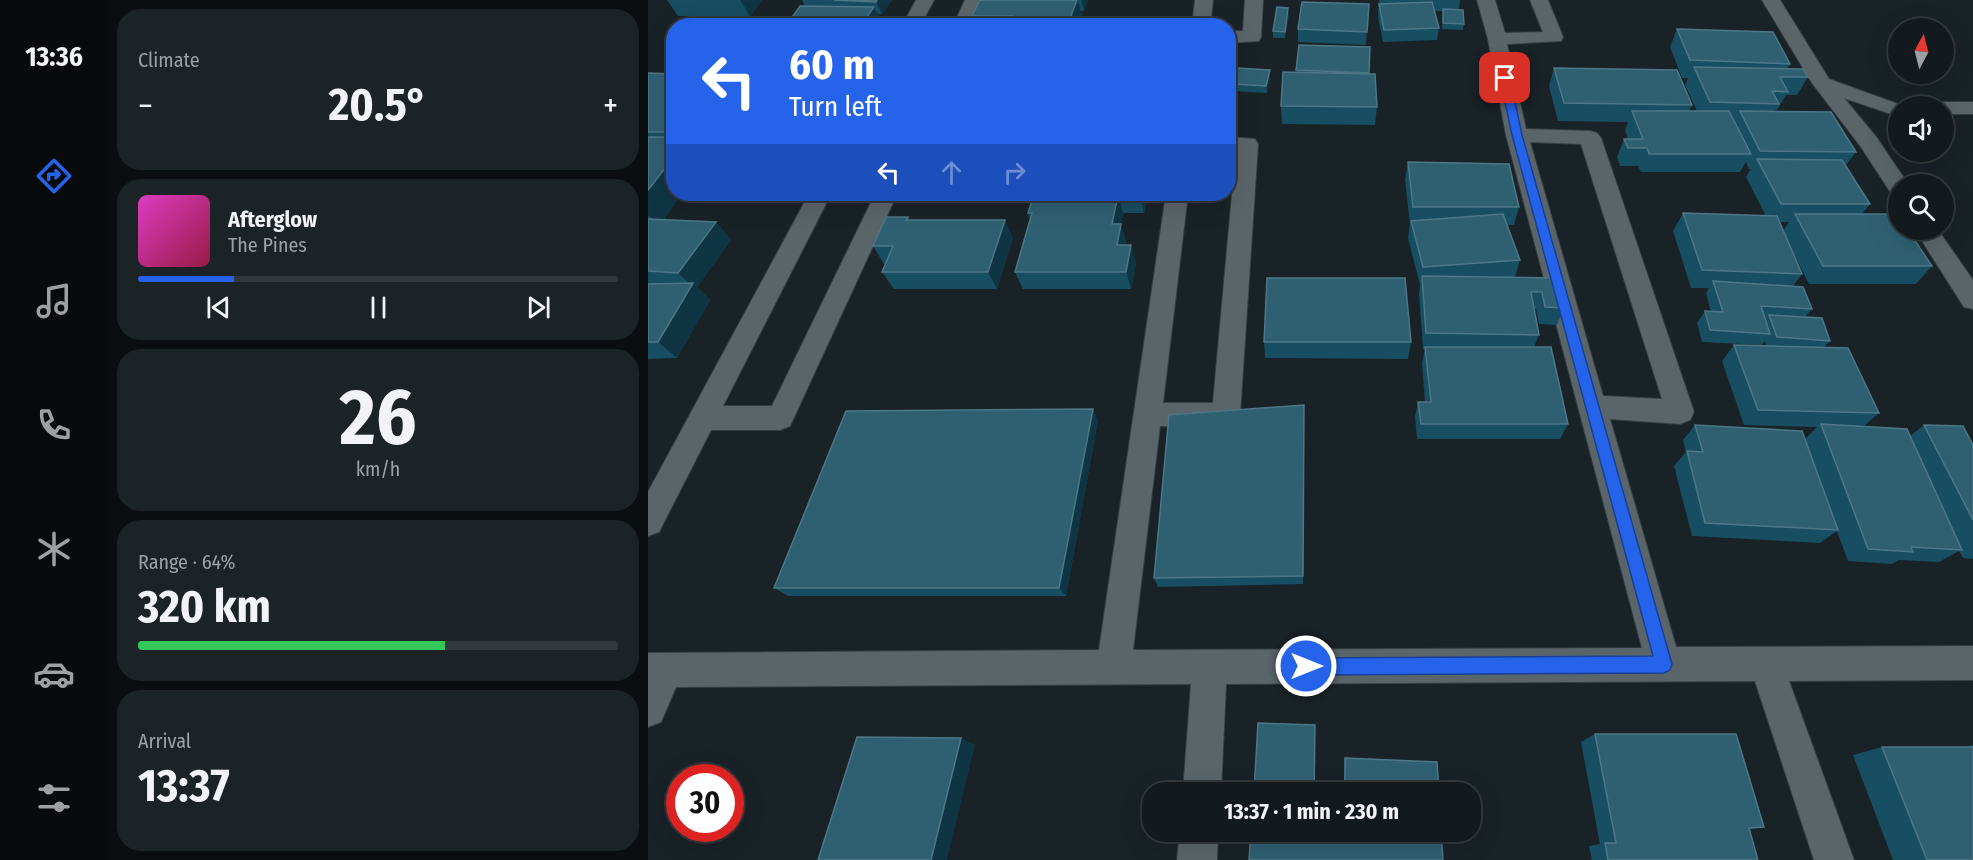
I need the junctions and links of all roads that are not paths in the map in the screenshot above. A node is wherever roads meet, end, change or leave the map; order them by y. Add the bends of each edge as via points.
1 (925, 0) edge
2 (974, 0) edge
3 (1204, 0) edge
4 (1254, 0) edge
5 (1486, 0) edge
6 (1539, 0) edge
7 (1771, 0) edge
8 (915, 18) edge
9 (966, 18) edge
10 (1202, 18) edge
11 (1236, 37) edge
12 (1497, 39) junction
13 (1822, 83) junction
14 (1888, 106) edge
15 (1954, 108) edge
16 (1973, 108) edge
17 (1888, 117) edge
18 (1517, 135) junction
19 (1869, 143) junction
20 (1236, 144) edge
21 (1890, 174) edge
22 (816, 201) edge
23 (883, 201) edge
24 (1177, 201) edge
25 (1933, 240) edge
26 (1973, 300) edge
27 (1593, 407) junction
28 (1148, 414) junction
29 (703, 418) junction
30 (648, 522) edge
31 (1973, 663) edge
32 (1664, 664) junction
33 (1766, 664) junction
34 (1210, 667) junction
35 (1114, 668) junction
36 (657, 670) edge
37 (648, 710) edge
38 (1203, 782) edge
39 (1198, 842) edge
40 (1197, 860) edge
41 (1834, 860) edge

1 - 8 street
2 - 9 street
3 - 10 street
4 - 11 street via 1252,36
5 - 12 street
6 - 12 street via 1554,37
7 - 13 street
12 - 18 street
13 - 14 street
13 - 19 street
15 - 16 street
17 - 19 street
18 - 27 street
18 - 27 street via 1590,138 1680,412
19 - 21 street
20 - 28 street via 1247,144 1226,415
22 - 29 street
23 - 29 street via 780,418
24 - 28 street
25 - 26 street
27 - 32 street
28 - 35 street
29 - 30 street
31 - 33 street
32 - 33 street
32 - 34 street
33 - 41 street
34 - 35 street
34 - 38 street
35 - 36 street
36 - 37 street
39 - 40 street

